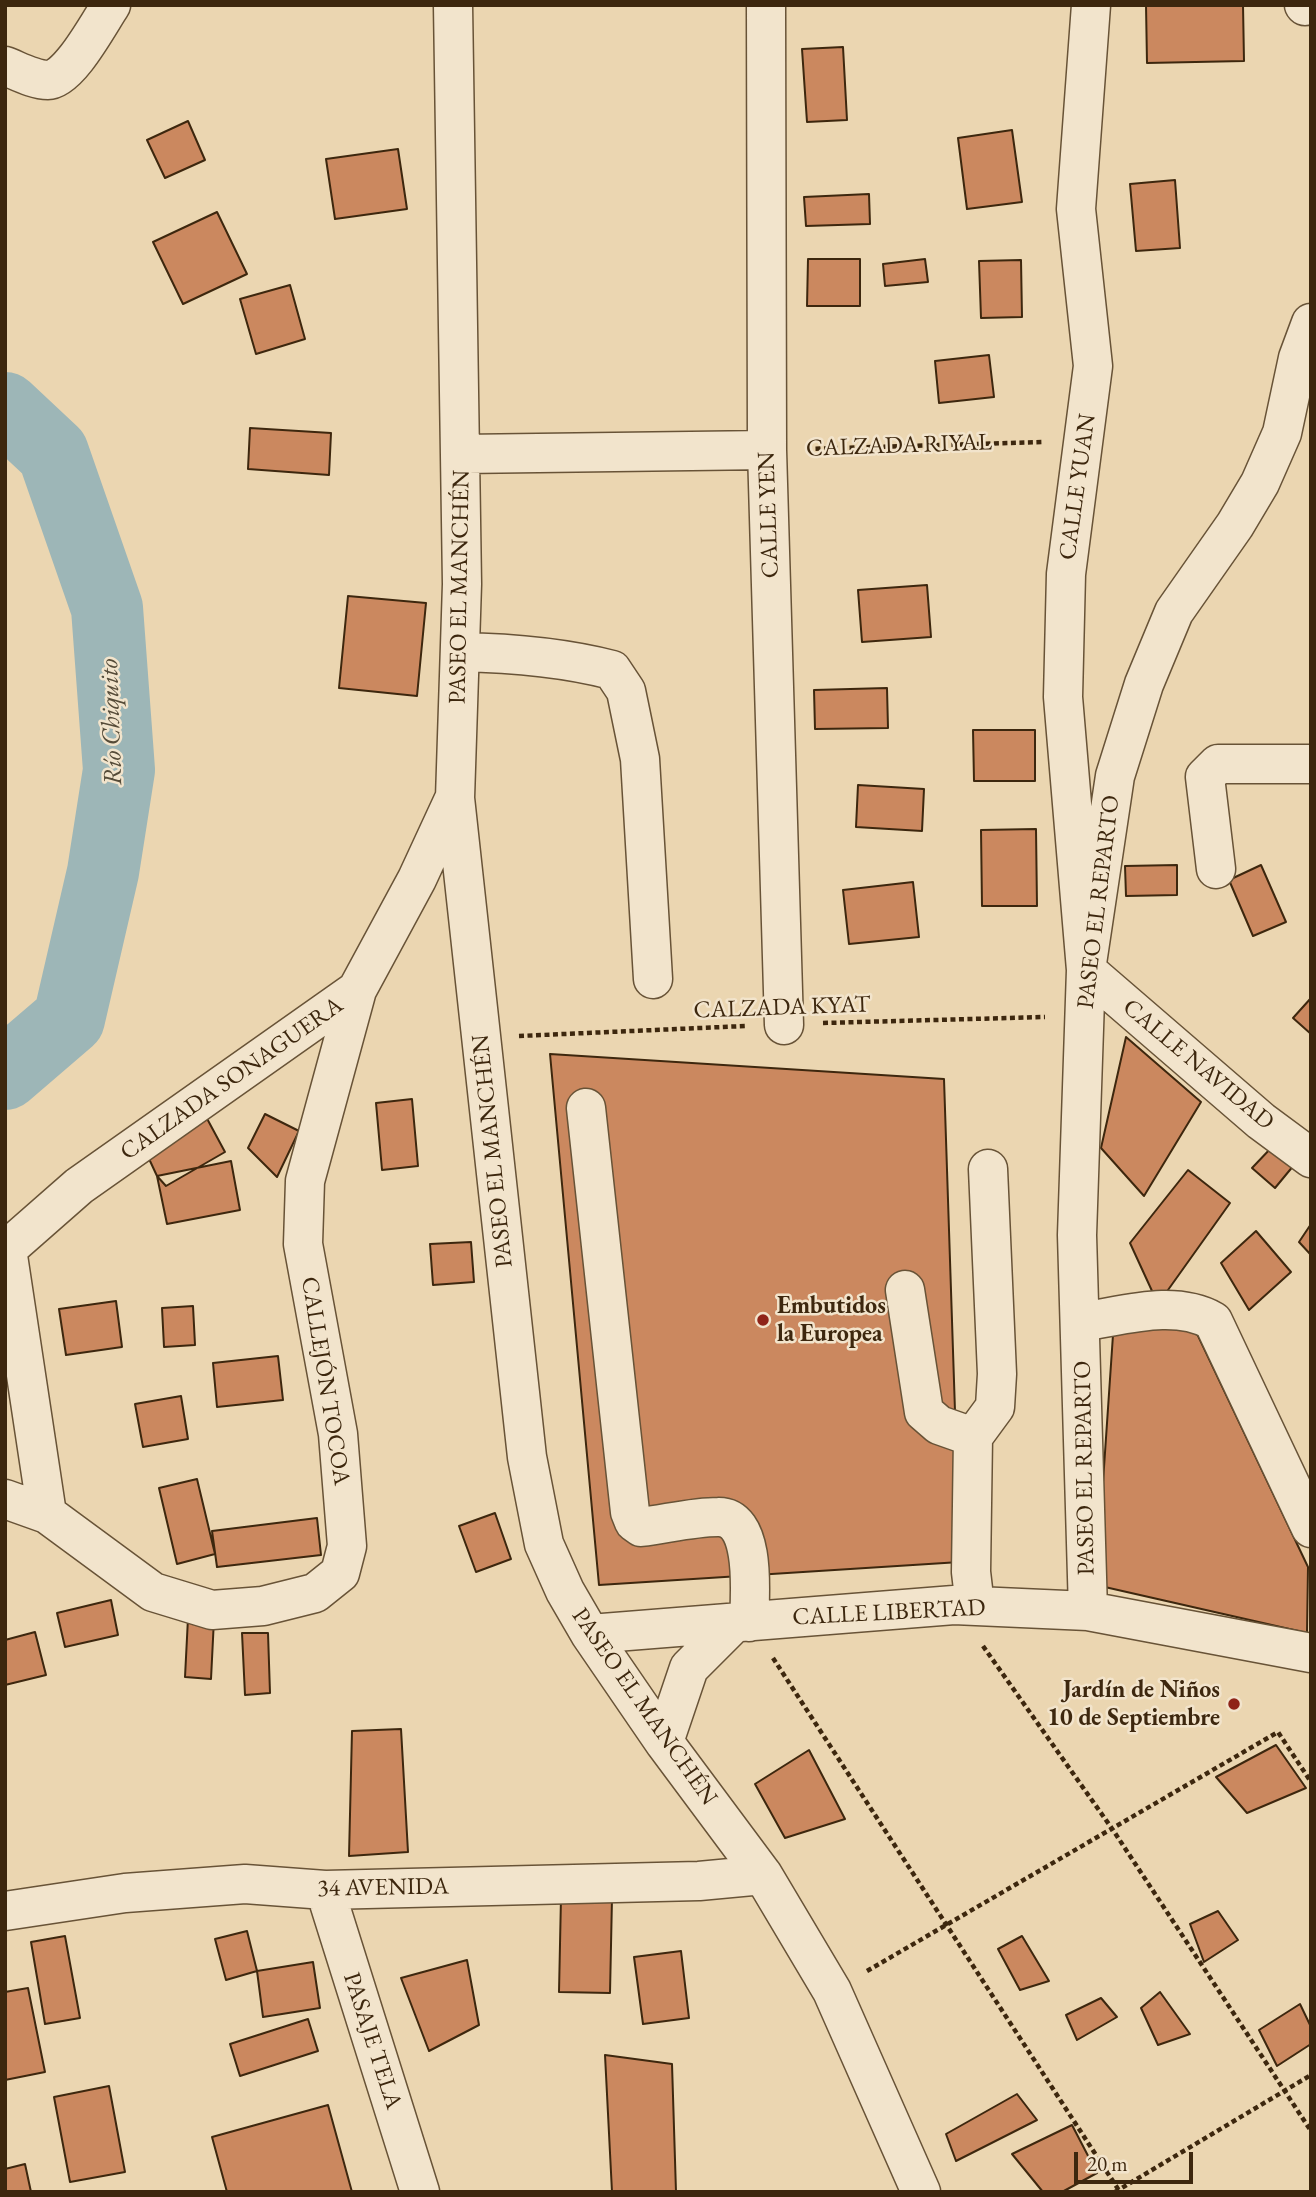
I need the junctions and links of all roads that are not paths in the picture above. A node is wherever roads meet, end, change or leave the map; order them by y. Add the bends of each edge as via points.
1 (111, 5) edge
2 (453, 5) edge
3 (766, 5) edge
4 (1091, 5) edge
5 (5, 66) edge
6 (1311, 323) edge
7 (1302, 386) edge
8 (767, 450) junction
9 (462, 454) junction
10 (460, 652) junction
11 (1311, 764) edge
12 (455, 798) junction
13 (1216, 869) dead end
14 (1086, 970) junction
15 (653, 979) dead end
16 (357, 990) junction
17 (784, 1025) road end
18 (586, 1108) dead end
19 (1311, 1158) edge
20 (988, 1169) dead end
21 (6, 1250) edge
22 (905, 1290) dead end
23 (1081, 1322) junction
24 (973, 1437) junction
25 (5, 1499) edge
26 (47, 1514) junction
27 (1311, 1528) edge
28 (965, 1606) junction
29 (1088, 1611) junction
30 (742, 1622) junction
31 (590, 1634) junction
32 (1311, 1653) edge
33 (664, 1742) junction
34 (763, 1875) junction
35 (325, 1890) junction
36 (8, 1901) edge
37 (420, 2192) edge
38 (921, 2192) edge

1 - 5 street via 65,74 43,80
2 - 9 street, PASEO EL MANCHÉN
3 - 8 street, CALLE YEN
4 - 14 street, CALLE YUAN via 1076,209 1093,366 1066,574 1063,697
6 - 7 street, PASEO EL REPARTO via 1298,358
7 - 14 street, PASEO EL REPARTO via 1260,483 1174,612 1144,684 1115,776
8 - 9 street
8 - 17 street, CALLE YEN
9 - 10 street, PASEO EL MANCHÉN
10 - 12 street, PASEO EL MANCHÉN
10 - 15 street via 577,661 612,670 626,691 640,759
11 - 13 street via 1218,764 1210,769 1205,776
12 - 16 street, CALZADA SONAGUERA
12 - 31 street, PASEO EL MANCHÉN via 527,1457 544,1544
14 - 19 street, CALLE NAVIDAD via 1261,1121
14 - 23 street, PASEO EL REPARTO via 1077,1235
16 - 21 street, CALZADA SONAGUERA via 79,1186
16 - 26 street, CALLEJÓN TOCOA via 305,1181 303,1244 338,1434 347,1546 340,1573 315,1593 264,1606 212,1610 153,1592
18 - 30 street via 630,1512 641,1527 720,1516 736,1522 746,1538
20 - 24 street via 997,1374 995,1407
21 - 26 street
22 - 24 street via 924,1412 939,1425
23 - 27 street via 1178,1310 1213,1321
23 - 29 street, PASEO EL REPARTO
24 - 28 street via 971,1572
25 - 26 street, CALLEJÓN TOCOA
28 - 29 street, CALLE LIBERTAD
28 - 30 street, CALLE LIBERTAD
29 - 32 street, CALLE LIBERTAD
30 - 31 street, CALLE LIBERTAD
30 - 33 street via 689,1668
31 - 33 street, PASEO EL MANCHÉN
33 - 34 street, PASEO EL MANCHÉN
34 - 35 street, 34 AVENIDA via 699,1881
34 - 38 street, PASEO EL MANCHÉN via 832,1991
35 - 36 street, 34 AVENIDA via 245,1884
35 - 37 street, PASAJE TELA

